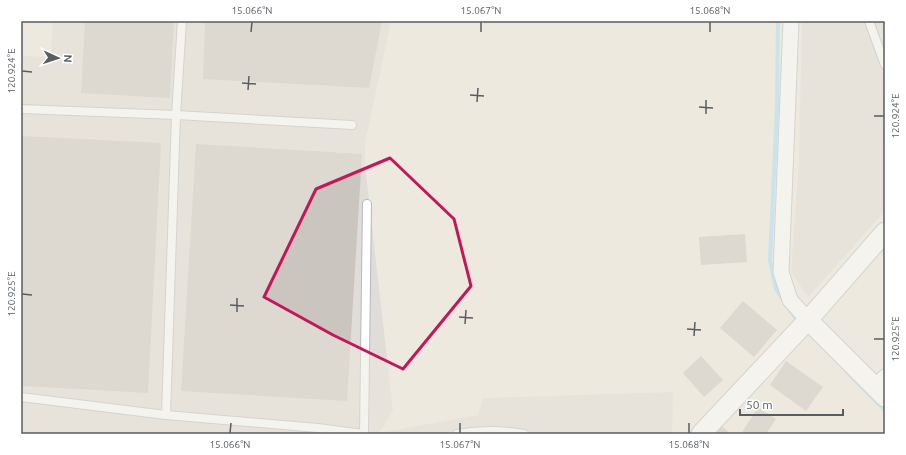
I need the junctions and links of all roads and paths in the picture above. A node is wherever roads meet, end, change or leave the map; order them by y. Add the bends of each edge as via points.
1 (182, 21) edge
2 (792, 21) edge
3 (869, 21) edge
4 (885, 65) edge
5 (21, 109) edge
6 (176, 115) junction
7 (352, 125) dead end
8 (367, 204) dead end
9 (885, 232) edge
10 (808, 320) junction
11 (882, 387) edge
12 (21, 397) edge
13 (166, 414) junction
14 (364, 434) edge
15 (457, 434) edge
16 (524, 434) edge
17 (701, 434) edge

1 - 6 lane
2 - 10 street via 780,272 790,300
3 - 4 lane
5 - 6 lane
6 - 7 lane
6 - 13 lane
8 - 14 lane
9 - 10 street
10 - 11 street
10 - 17 street
12 - 13 lane
13 - 14 lane
15 - 16 lane via 510,431

